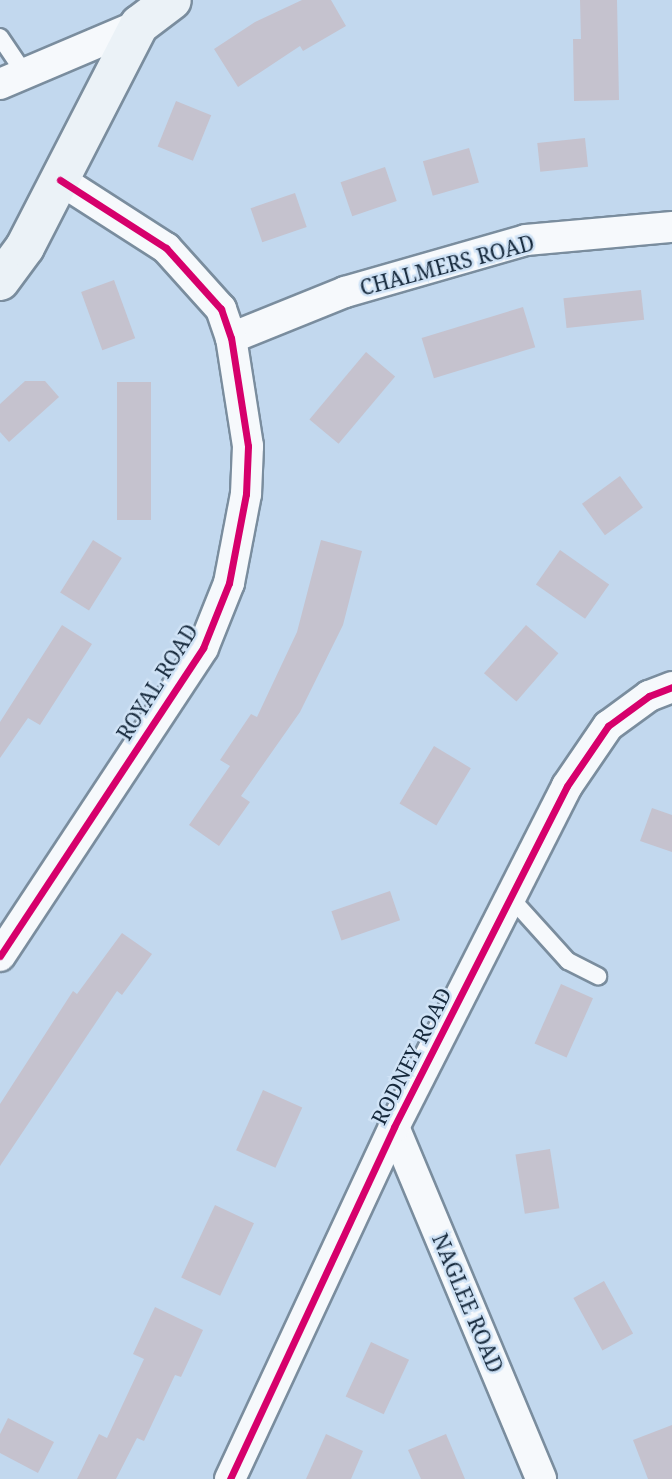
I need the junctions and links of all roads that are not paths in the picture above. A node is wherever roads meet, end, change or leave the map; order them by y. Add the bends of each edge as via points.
1 (172, 0) edge
2 (139, 25) junction
3 (0, 37) edge
4 (12, 79) edge
5 (60, 180) junction
6 (672, 228) edge
7 (0, 281) edge
8 (231, 338) junction
9 (672, 687) edge
10 (511, 898) junction
11 (0, 956) edge
12 (598, 976) dead end
13 (394, 1128) junction
14 (230, 1479) edge
15 (541, 1479) edge

1 - 2 street
2 - 4 street
2 - 5 street
3 - 4 lane
5 - 7 street via 25,247
5 - 8 street, ROYAL ROAD via 166,248 220,309
6 - 8 street, CHALMERS ROAD via 526,240 345,292
8 - 11 street, ROYAL ROAD via 248,446 246,494 229,583 203,648
9 - 10 street, RODNEY ROAD via 649,696 608,726 567,786
10 - 12 lane via 568,961
10 - 13 street, RODNEY ROAD
13 - 14 street, RODNEY ROAD
13 - 15 street, NAGLEE ROAD

